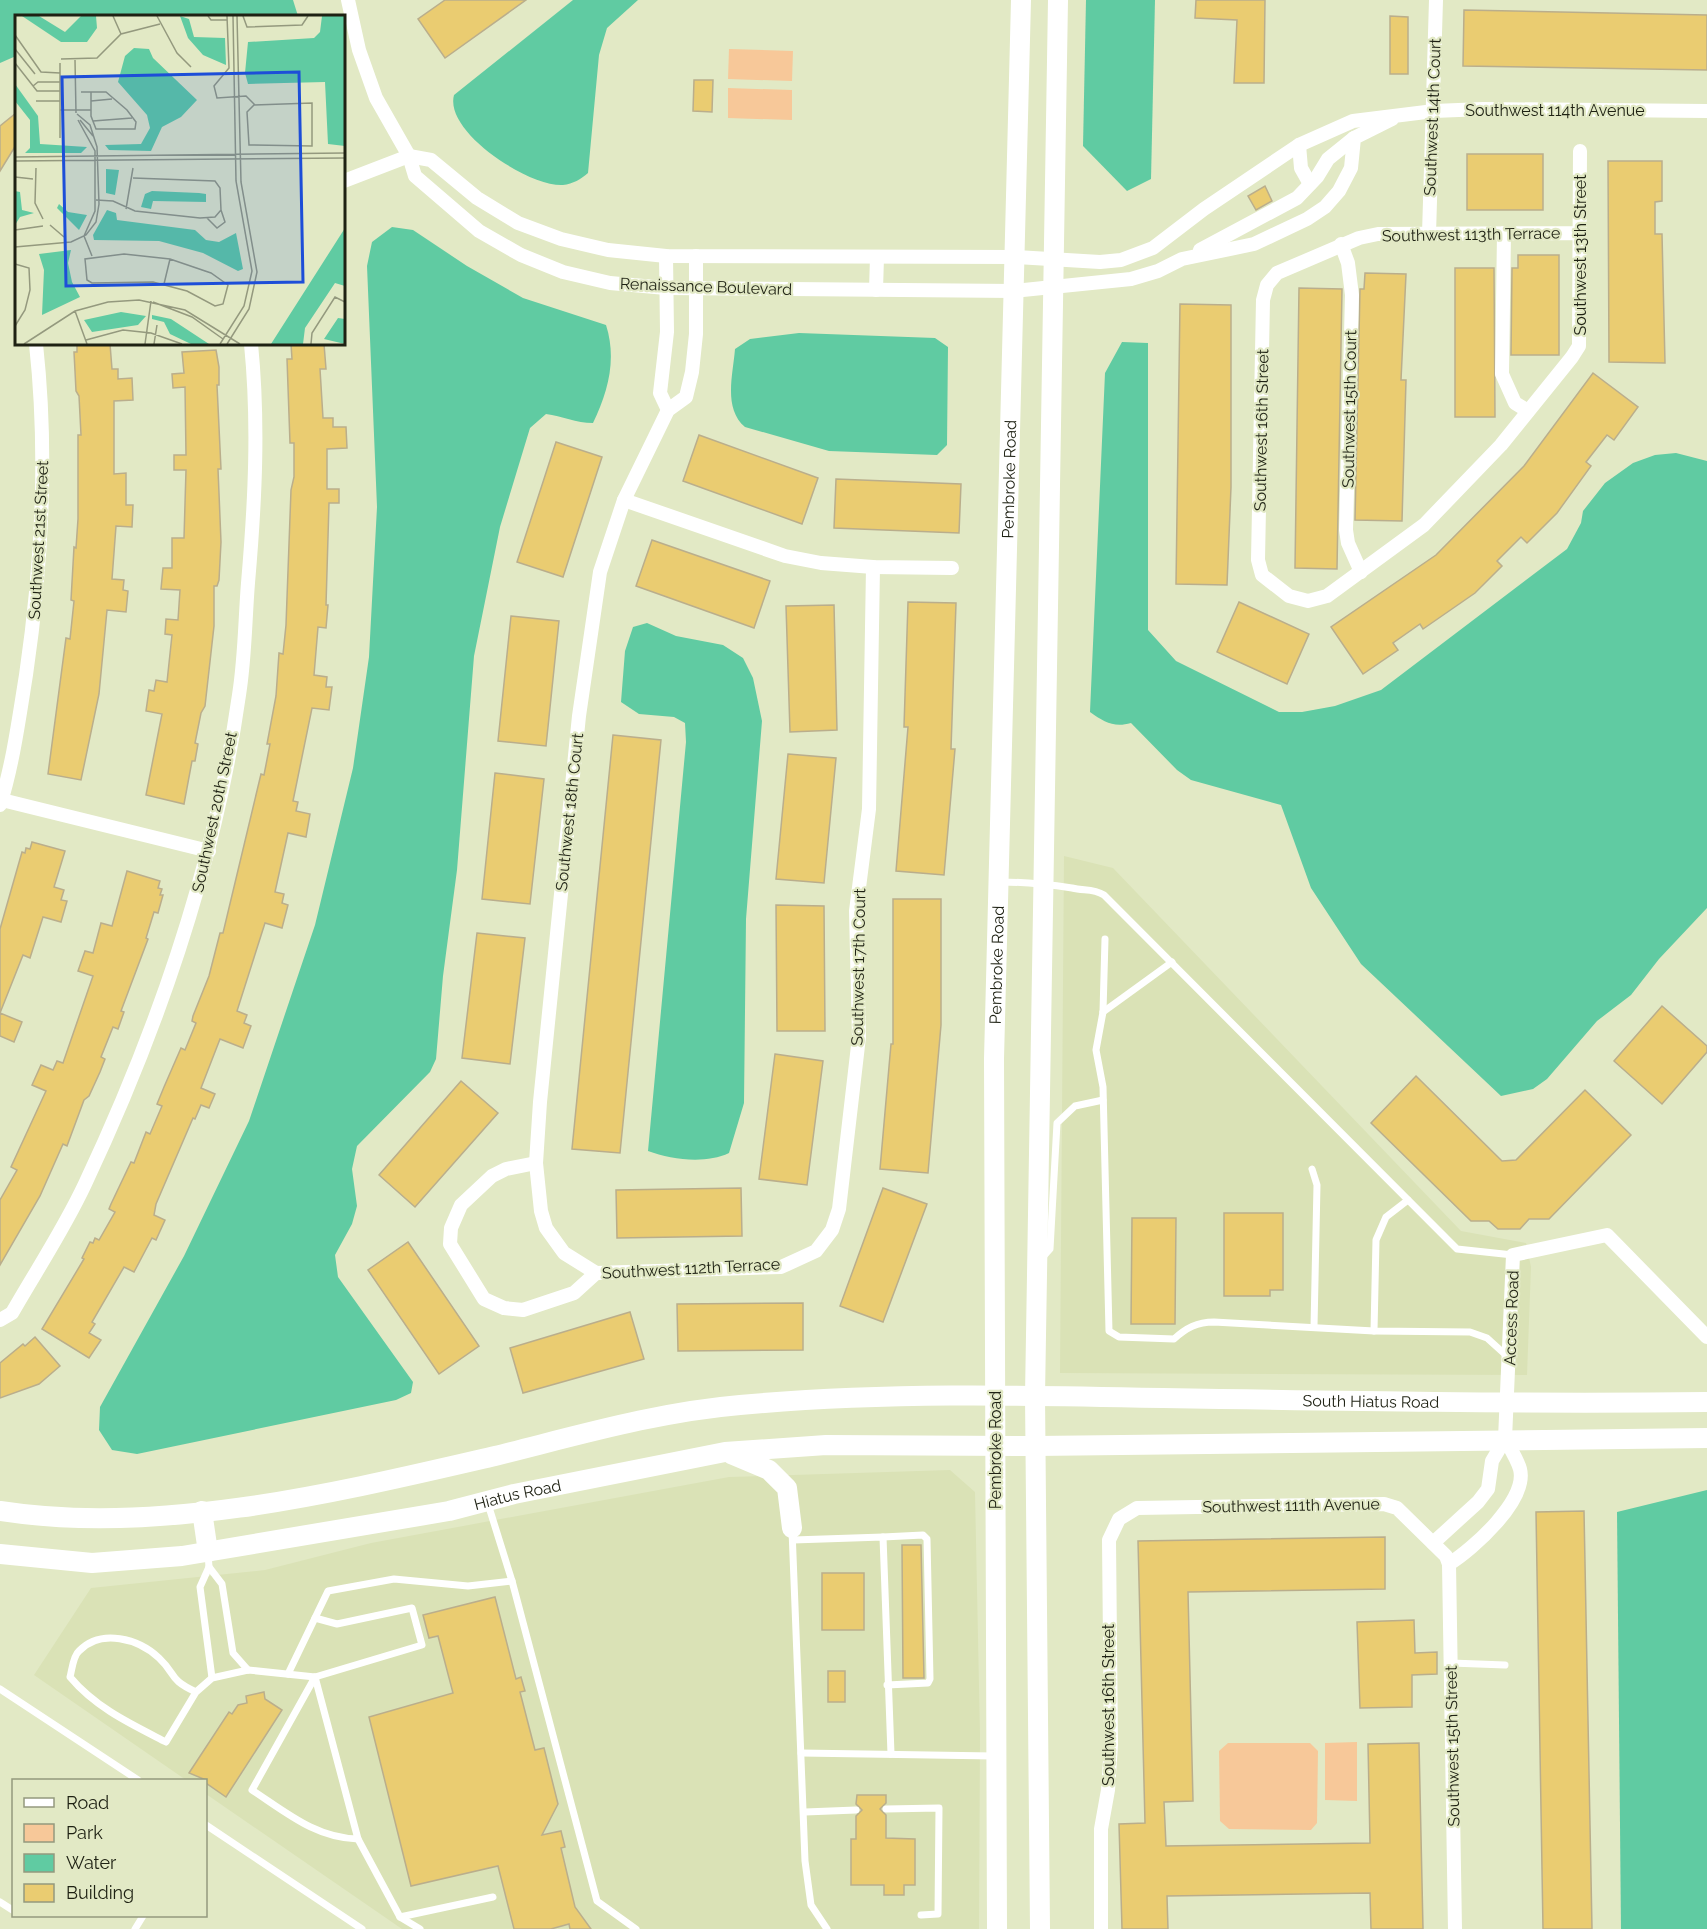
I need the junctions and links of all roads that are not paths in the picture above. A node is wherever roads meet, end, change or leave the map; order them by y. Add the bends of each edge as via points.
1 (348, 0) edge
2 (1021, 0) edge
3 (1058, 0) edge
4 (1436, 0) edge
5 (1434, 111) junction
6 (1707, 111) edge
7 (1403, 114) junction
8 (1354, 138) junction
9 (1299, 145) junction
10 (1580, 151) dead end
11 (409, 156) junction
12 (345, 182) edge
13 (1310, 184) junction
14 (1504, 233) junction
15 (1580, 233) junction
16 (1429, 234) junction
17 (1341, 244) junction
18 (666, 256) junction
19 (696, 256) junction
20 (877, 257) junction
21 (1016, 257) junction
22 (1055, 259) junction
23 (1182, 259) junction
24 (1267, 285) joint
25 (1054, 287) junction
26 (666, 288) junction
27 (696, 288) junction
28 (876, 290) junction
29 (1014, 291) junction
30 (36, 345) edge
31 (251, 345) edge
32 (668, 410) junction
33 (1528, 411) junction
34 (624, 500) junction
35 (873, 567) junction
36 (952, 568) dead end
37 (1361, 572) junction
38 (1, 802) edge
39 (209, 851) junction
40 (998, 882) junction
41 (1042, 882) junction
42 (1105, 939) dead end
43 (1172, 962) junction
44 (1103, 1012) junction
45 (1103, 1100) junction
46 (536, 1163) junction
47 (1312, 1169) dead end
48 (1408, 1200) junction
49 (546, 1228) joint
50 (816, 1251) joint
51 (1513, 1255) junction
52 (1038, 1262) junction
53 (596, 1273) junction
54 (6, 1317) edge
55 (1314, 1327) junction
56 (1374, 1331) junction
57 (1707, 1337) edge
58 (1510, 1359) junction
59 (995, 1395) junction
60 (1035, 1396) junction
61 (1707, 1402) edge
62 (1509, 1404) junction
63 (1707, 1438) edge
64 (1505, 1439) junction
65 (995, 1444) junction
66 (1036, 1446) junction
67 (725, 1452) junction
68 (487, 1502) junction
69 (0, 1511) edge
70 (202, 1511) junction
71 (1119, 1519) joint
72 (792, 1534) junction
73 (884, 1537) junction
74 (1433, 1543) junction
75 (0, 1554) edge
76 (208, 1559) junction
77 (1448, 1560) junction
78 (512, 1581) junction
79 (315, 1618) junction
80 (1451, 1663) junction
81 (1505, 1665) dead end
82 (248, 1670) junction
83 (288, 1674) junction
84 (315, 1677) junction
85 (212, 1678) junction
86 (886, 1685) junction
87 (0, 1689) edge
88 (196, 1692) junction
89 (801, 1753) junction
90 (891, 1754) junction
91 (997, 1756) junction
92 (127, 1773) junction
93 (124, 1779) edge
94 (136, 1779) edge
95 (856, 1809) dead end
96 (886, 1809) dead end
97 (805, 1812) junction
98 (207, 1826) edge
99 (358, 1839) junction
100 (493, 1897) dead end
101 (921, 1915) dead end
102 (400, 1917) junction
103 (362, 1929) edge
104 (420, 1929) edge
105 (636, 1929) edge
106 (827, 1929) edge
107 (997, 1929) edge
108 (1040, 1929) edge
109 (1101, 1929) edge
110 (1455, 1929) edge

1 - 11 street, Renaissance Boulevard via 359,50 376,98
2 - 21 main road, Pembroke Road
3 - 22 main road
4 - 5 street, Southwest 14th Court
5 - 6 street, Southwest 114th Avenue
5 - 7 street, Southwest 114th Avenue
5 - 16 street, Southwest 14th Court
7 - 8 street
7 - 9 street, Southwest 114th Avenue via 1353,121
8 - 13 street via 1329,159
8 - 23 street via 1351,168 1339,191 1308,219 1254,244
9 - 13 street via 1301,168
9 - 22 street, Renaissance Boulevard via 1153,248 1121,260
10 - 15 street, Southwest 13th Street
11 - 12 street
11 - 18 street, Renaissance Boulevard via 431,160 477,198 518,223 608,250
11 - 26 street, Renaissance Boulevard via 414,176 479,231 520,255 563,272 610,283
13 - 23 street via 1297,198
14 - 15 street, Southwest 113th Terrace
14 - 16 street, Southwest 113th Terrace
14 - 33 street via 1502,374 1515,403
15 - 33 street, Southwest 13th Street via 1579,346
16 - 17 street, Southwest 113th Terrace via 1378,234
17 - 24 street, Southwest 113th Terrace via 1276,273
17 - 37 street, Southwest 15th Court via 1352,295 1346,530
18 - 19 street, Renaissance Boulevard
18 - 26 street
19 - 20 street, Renaissance Boulevard
19 - 27 street, Southwest 18th Court
20 - 21 street, Renaissance Boulevard
20 - 28 street
21 - 22 street, Renaissance Boulevard
21 - 29 main road, Pembroke Road
22 - 25 main road
23 - 25 street, Renaissance Boulevard via 1131,279
24 - 37 street, Southwest 16th Street via 1263,300 1258,560 1262,575 1289,596 1308,601 1327,597
25 - 29 street, Renaissance Boulevard
25 - 41 main road
26 - 27 street, Renaissance Boulevard
26 - 32 street via 667,332 660,393
27 - 28 street, Renaissance Boulevard
27 - 32 street, Southwest 18th Court via 692,372 686,397
28 - 29 street, Renaissance Boulevard
29 - 40 main road, Pembroke Road
30 - 38 street, Southwest 21st Street via 43,453 37,597 21,709
31 - 39 street, Southwest 20th Street via 256,392 256,482 240,682
32 - 34 street, Southwest 18th Court
33 - 37 street via 1501,446 1424,525
34 - 35 street via 784,556
34 - 46 street, Southwest 18th Court via 600,572 579,716
35 - 36 street
35 - 50 street, Southwest 17th Court via 869,809 856,911 859,1037 839,1209 832,1230
38 - 39 street
39 - 54 street, Southwest 20th Street via 181,948 149,1037 84,1186
40 - 41 lane
40 - 59 main road, Pembroke Road
41 - 43 lane via 1095,889
41 - 52 main road
42 - 44 lane
43 - 44 lane
43 - 48 lane
44 - 45 lane via 1096,1050
45 - 52 lane via 1075,1106 1057,1123 1050,1249
45 - 55 lane via 1109,1331 1119,1336 1174,1339 1186,1328 1202,1322
46 - 49 street, Southwest 18th Court
46 - 53 street via 492,1176 461,1205 451,1228 450,1244 484,1299 504,1308 523,1310 574,1293
47 - 55 lane via 1317,1185
48 - 51 lane via 1457,1249
48 - 56 lane via 1386,1217 1376,1240
49 - 53 street, Southwest 112th Terrace via 564,1253
50 - 53 street, Southwest 112th Terrace via 781,1267
51 - 57 street, Access Road via 1607,1235
51 - 58 street, Access Road
52 - 60 main road
55 - 56 lane
56 - 58 lane via 1470,1332 1487,1338
58 - 62 street, Access Road
59 - 60 main road
59 - 65 main road, Pembroke Road
59 - 70 main road via 736,1405 629,1422 282,1501
60 - 62 main road, South Hiatus Road
60 - 66 main road
61 - 62 main road, South Hiatus Road
62 - 64 street
63 - 64 main road
64 - 66 main road
64 - 74 street via 1492,1461 1488,1489
64 - 77 street via 1520,1470 1519,1491 1470,1551
65 - 66 main road, Hiatus Road
65 - 67 main road, Hiatus Road via 826,1445
65 - 91 main road, Pembroke Road
66 - 108 main road
67 - 68 main road, Hiatus Road
67 - 72 main road via 769,1470 787,1488
68 - 76 main road, Hiatus Road
68 - 78 lane
69 - 70 main road via 101,1520
70 - 76 main road
71 - 74 street, Southwest 111th Avenue via 1137,1508 1391,1504
71 - 109 street, Southwest 16th Street via 1109,1540 1111,1745 1101,1829
72 - 73 lane
72 - 89 lane
73 - 86 lane
73 - 86 lane via 923,1535 927,1539 930,1644 928,1683
74 - 77 street, Southwest 111th Avenue
75 - 76 main road, Hiatus Road via 92,1563
76 - 82 lane via 222,1584 233,1653
76 - 85 lane via 200,1587
77 - 80 street, Southwest 15th Street
78 - 79 lane via 468,1586 394,1579 328,1591
78 - 105 lane via 597,1901
79 - 83 lane
79 - 84 lane via 337,1624 412,1608 422,1645
80 - 81 lane
80 - 110 street, Southwest 15th Street
82 - 83 lane
82 - 85 lane
83 - 84 lane
84 - 99 lane
84 - 99 lane via 252,1790 303,1824 336,1839
85 - 88 lane
86 - 90 lane
87 - 92 lane
88 - 88 lane via 177,1683 160,1659 133,1640 98,1638 77,1652 70,1677 85,1694 121,1719 166,1742
89 - 90 lane
89 - 97 lane
90 - 91 lane
91 - 107 main road, Pembroke Road
92 - 93 lane
92 - 94 lane
95 - 97 lane
96 - 101 lane via 939,1808 938,1914
97 - 106 lane via 811,1905
98 - 103 lane
99 - 102 lane
100 - 102 lane
102 - 104 lane

